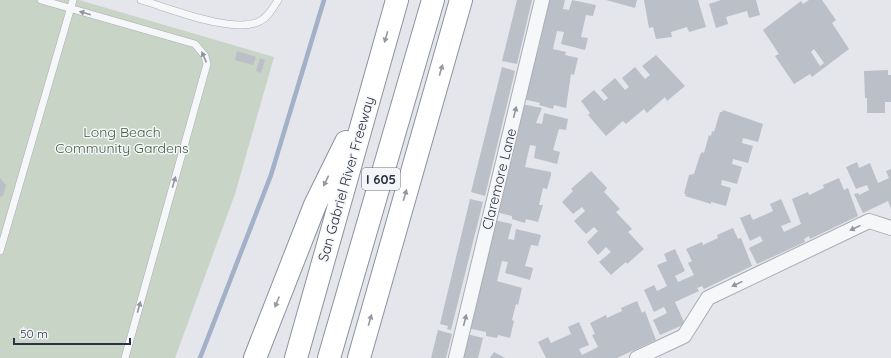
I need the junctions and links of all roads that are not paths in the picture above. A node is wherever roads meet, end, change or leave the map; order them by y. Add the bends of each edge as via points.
1 (41, 0) edge
2 (73, 0) edge
3 (141, 0) edge
4 (278, 0) edge
5 (397, 0) edge
6 (420, 0) edge
7 (433, 0) edge
8 (461, 0) edge
9 (542, 0) edge
10 (70, 8) junction
11 (369, 96) junction
12 (891, 228) edge
13 (0, 251) edge
14 (125, 358) edge
15 (255, 358) edge
16 (296, 358) edge
17 (319, 358) edge
18 (329, 358) edge
19 (359, 358) edge
20 (456, 358) edge
21 (637, 358) edge

1 - 10 lane
2 - 10 lane
3 - 4 lane via 221,24 242,26 264,19
5 -> 11 highway, San Gabriel River Freeway / I 605
6 - 17 highway, I 605
7 - 18 highway, I 605
19 -> 8 highway, I 605
20 -> 9 street, Claremore Lane
10 - 13 lane
14 -> 10 lane via 207,64 205,56 195,44
11 -> 15 highway via 314,205
11 - 16 highway, San Gabriel River Freeway / I 605
12 -> 21 street via 869,221 708,298 684,336

